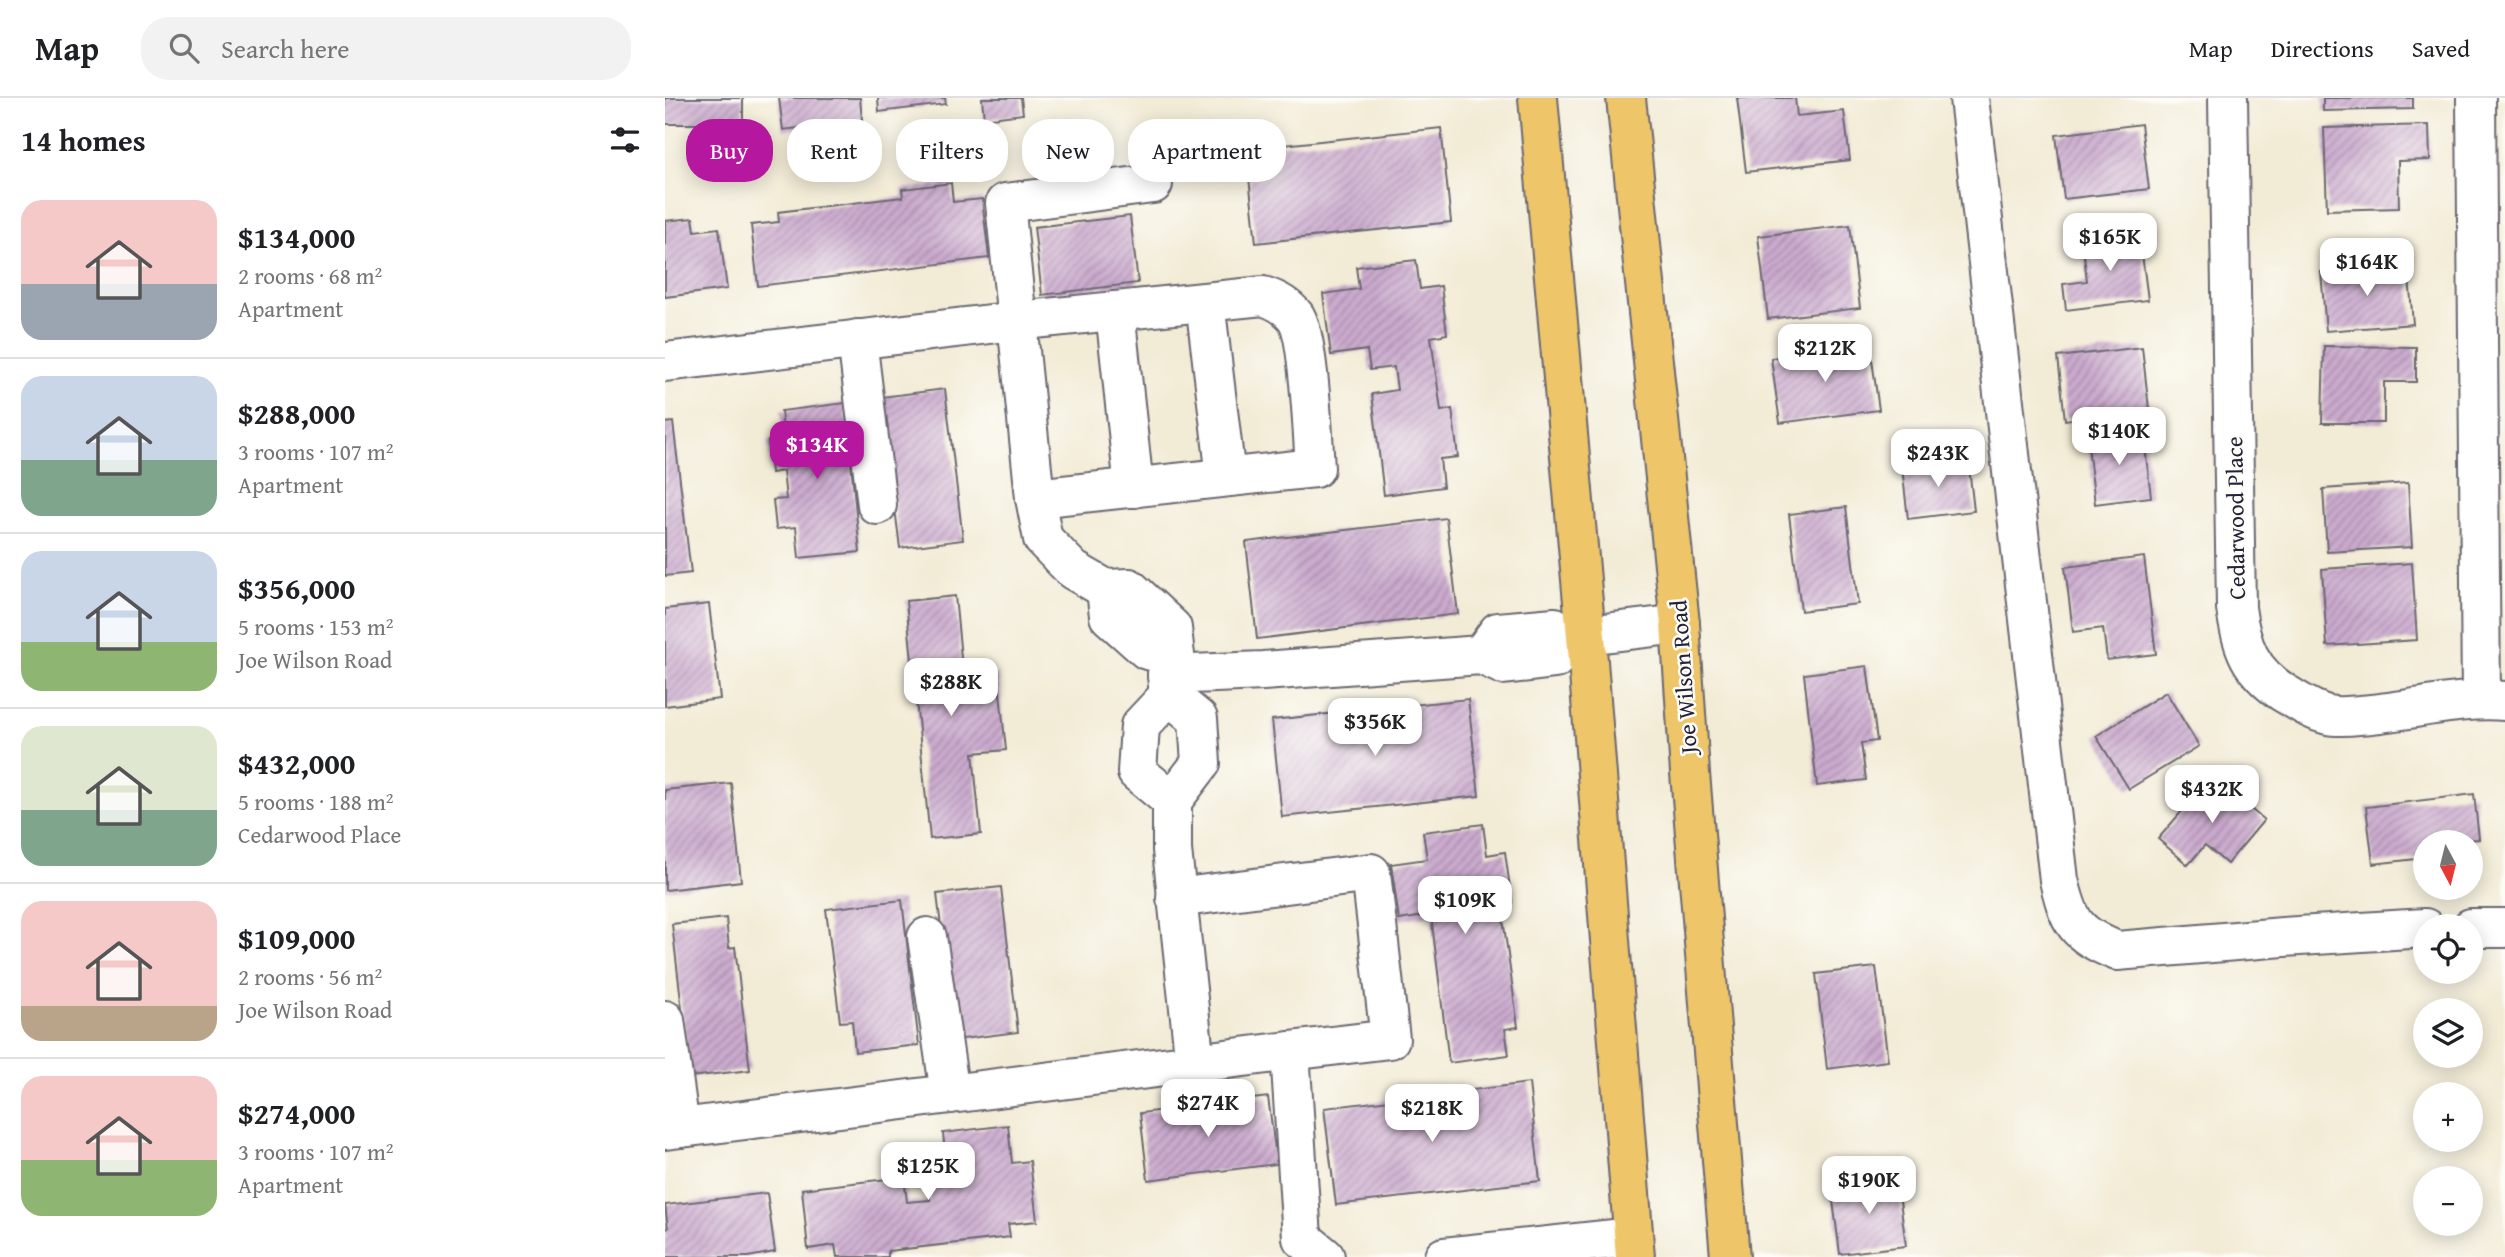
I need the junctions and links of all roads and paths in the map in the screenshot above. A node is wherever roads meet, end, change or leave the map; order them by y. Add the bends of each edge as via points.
1 (1538, 98) edge
2 (1626, 98) edge
3 (1969, 98) edge
4 (2228, 98) edge
5 (2476, 98) edge
6 (1153, 184) dead end
7 (1205, 302) junction
8 (1115, 311) junction
9 (1016, 321) junction
10 (857, 339) junction
11 (665, 362) edge
12 (1226, 477) junction
13 (1134, 488) junction
14 (1035, 498) junction
15 (877, 505) dead end
16 (1680, 624) junction
17 (1578, 637) junction
18 (1170, 675) junction
19 (2493, 700) edge
20 (1172, 801) junction
21 (1176, 898) junction
22 (2483, 928) edge
23 (2505, 928) edge
24 (2413, 929) edge
25 (927, 937) dead end
26 (665, 1020) edge
27 (1290, 1051) junction
28 (1195, 1064) junction
29 (950, 1094) junction
30 (673, 1129) edge
31 (1634, 1247) edge
32 (1325, 1257) edge
33 (1444, 1257) edge
34 (1730, 1257) edge

1 - 17 main road
2 - 16 main road, Joe Wilson Road
3 - 24 street via 2059,880 2077,929 2117,951
4 - 19 street, Cedarwood Place via 2239,637 2251,662 2274,686 2328,715
5 - 19 street
6 - 9 street via 1005,203
7 - 8 street
7 - 12 street
7 - 12 street via 1263,296 1280,302 1297,318 1304,341 1315,468
8 - 9 street
8 - 13 street
9 - 10 street
9 - 14 street
10 - 11 street
10 - 15 street
12 - 13 street
13 - 14 street
14 - 18 street via 1043,539 1073,570 1106,589 1129,588 1172,628
16 - 17 street
16 - 34 main road, Joe Wilson Road
17 - 18 street via 1555,627 1498,632 1481,655
17 - 31 main road
18 - 20 street via 1198,719 1201,763
18 - 20 street via 1140,726 1137,772
20 - 21 street
21 - 27 street via 1371,873 1390,1040
21 - 28 street
22 - 23 street
25 - 29 street
26 - 30 street
27 - 28 street
27 - 32 street via 1302,1238
28 - 29 street
29 - 30 street
31 - 33 street

